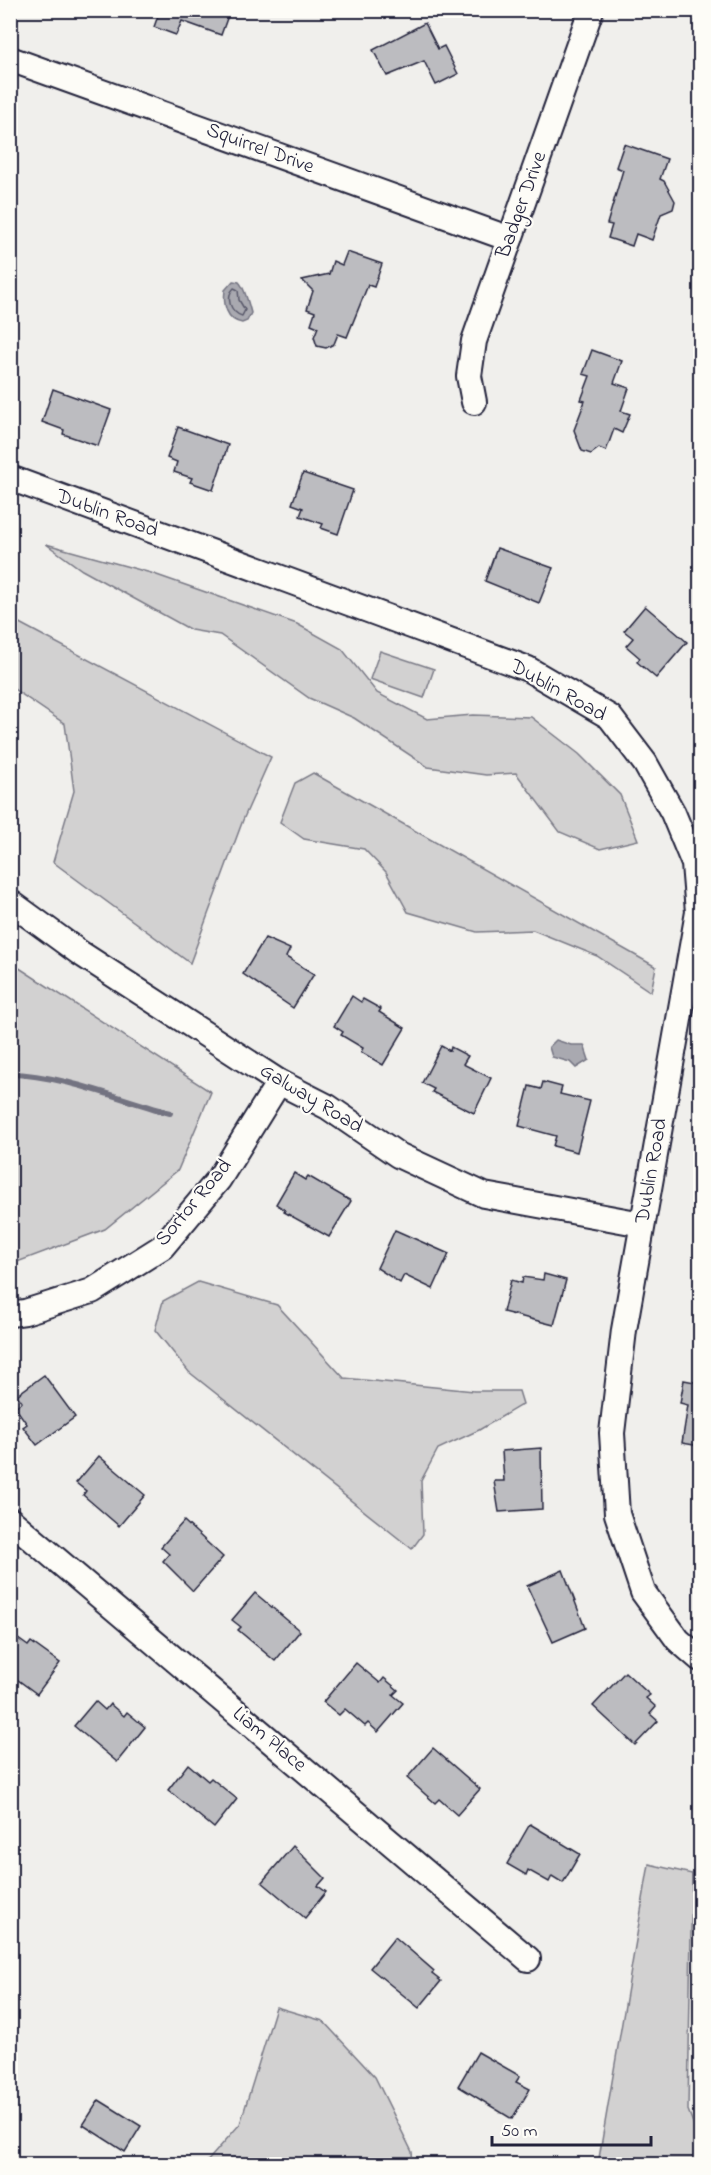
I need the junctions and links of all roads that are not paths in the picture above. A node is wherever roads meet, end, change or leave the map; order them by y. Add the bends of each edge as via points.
1 (591, 10) edge
2 (10, 59) edge
3 (510, 239) junction
4 (474, 402) dead end
5 (10, 478) edge
6 (10, 902) edge
7 (279, 1082) junction
8 (642, 1224) junction
9 (10, 1314) edge
10 (10, 1520) edge
11 (700, 1659) edge
12 (528, 1959) dead end

1 - 3 street, Badger Drive
2 - 3 street, Squirrel Drive
3 - 4 street, Badger Drive via 474,341 469,376
5 - 8 street, Dublin Road via 528,669 610,717 645,763 673,813 694,864 698,912
6 - 7 street, Galway Road
7 - 8 street, Galway Road via 328,1107 398,1155 484,1195
7 - 9 street, Sortor Road via 219,1179 162,1247 92,1291
8 - 11 street, Dublin Road via 612,1432 617,1514 644,1592 678,1640
10 - 12 street, Liam Place

